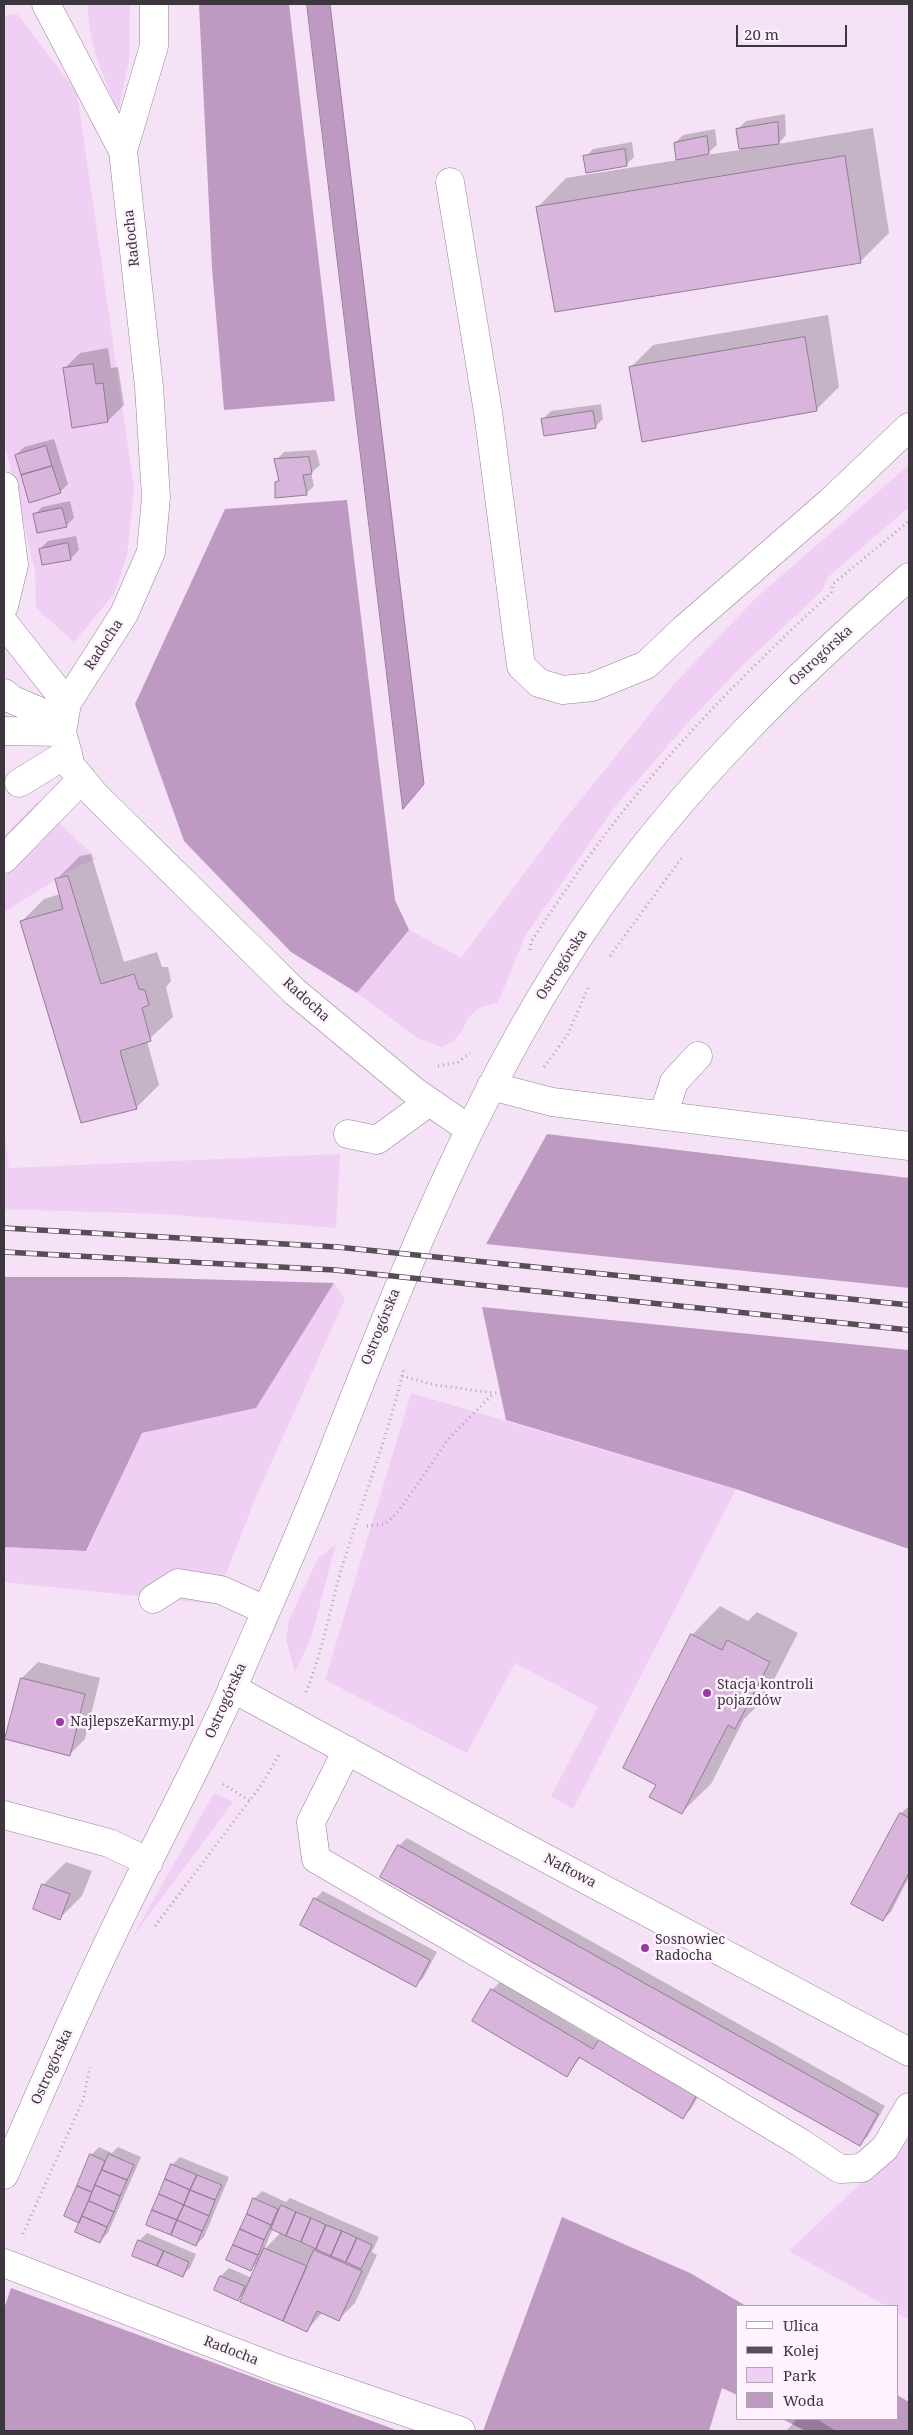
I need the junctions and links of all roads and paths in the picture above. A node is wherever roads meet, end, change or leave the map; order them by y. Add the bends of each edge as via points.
1 (46, 4) edge
2 (154, 4) edge
3 (123, 151) junction
4 (450, 182) dead end
5 (909, 427) edge
6 (4, 486) edge
7 (909, 577) edge
8 (4, 606) edge
9 (4, 623) edge
10 (4, 693) edge
11 (65, 727) junction
12 (4, 730) edge
13 (82, 779) junction
14 (18, 783) dead end
15 (684, 855) dead end
16 (4, 859) edge
17 (606, 961) dead end
18 (589, 986) dead end
19 (560, 1047) dead end
20 (472, 1051) dead end
21 (698, 1056) dead end
22 (432, 1064) dead end
23 (491, 1086) junction
24 (429, 1102) junction
25 (663, 1116) junction
26 (469, 1129) junction
27 (348, 1134) dead end
28 (909, 1146) edge
29 (494, 1393) junction
30 (909, 1434) edge
31 (367, 1526) dead end
32 (152, 1599) dead end
33 (265, 1610) junction
34 (232, 1688) junction
35 (293, 1722) junction
36 (347, 1750) junction
37 (4, 1814) edge
38 (150, 1862) junction
39 (151, 1932) dead end
40 (909, 2052) edge
41 (90, 2065) dead end
42 (909, 2107) edge
43 (4, 2175) edge
44 (6, 2264) edge
45 (461, 2431) edge

1 - 3 street, Radocha
2 - 3 street via 154,46
3 - 11 street, Radocha via 150,397 156,497 151,552 124,614
4 - 5 street via 488,412 521,666 539,683 563,690 592,687 646,665 831,501
6 - 8 street via 14,565
7 - 23 street, Ostrogórska via 838,638 767,707 680,803 598,909 550,982
9 - 11 street
10 - 11 street
11 - 12 street
11 - 13 street, Radocha via 71,766
11 - 14 street
13 - 16 street
13 - 24 street, Radocha via 94,795 295,992
15 - 17 path
18 - 19 path
20 - 22 path via 458,1062 440,1066
21 - 25 street via 674,1082
23 - 25 street via 552,1102
23 - 26 street, Ostrogórska
24 - 26 street, Radocha
24 - 27 street via 377,1140
25 - 28 street
26 - 33 street, Ostrogórska via 397,1287 319,1486
29 - 30 path via 719,1396
29 - 31 path via 449,1438 399,1511 385,1524
29 - 35 path via 436,1385 402,1376 344,1559 319,1652
32 - 33 street via 178,1583 221,1590
33 - 34 street, Ostrogórska
34 - 35 street, Naftowa
34 - 38 street, Ostrogórska
35 - 36 street, Naftowa
35 - 39 path via 262,1784
36 - 40 street, Naftowa
36 - 42 street via 311,1822 316,1859 700,2082 840,2169 862,2168 885,2148
37 - 38 street via 109,1843
38 - 43 street, Ostrogórska via 102,1954
41 - 44 path via 83,2100
44 - 45 street, Radocha via 276,2368

